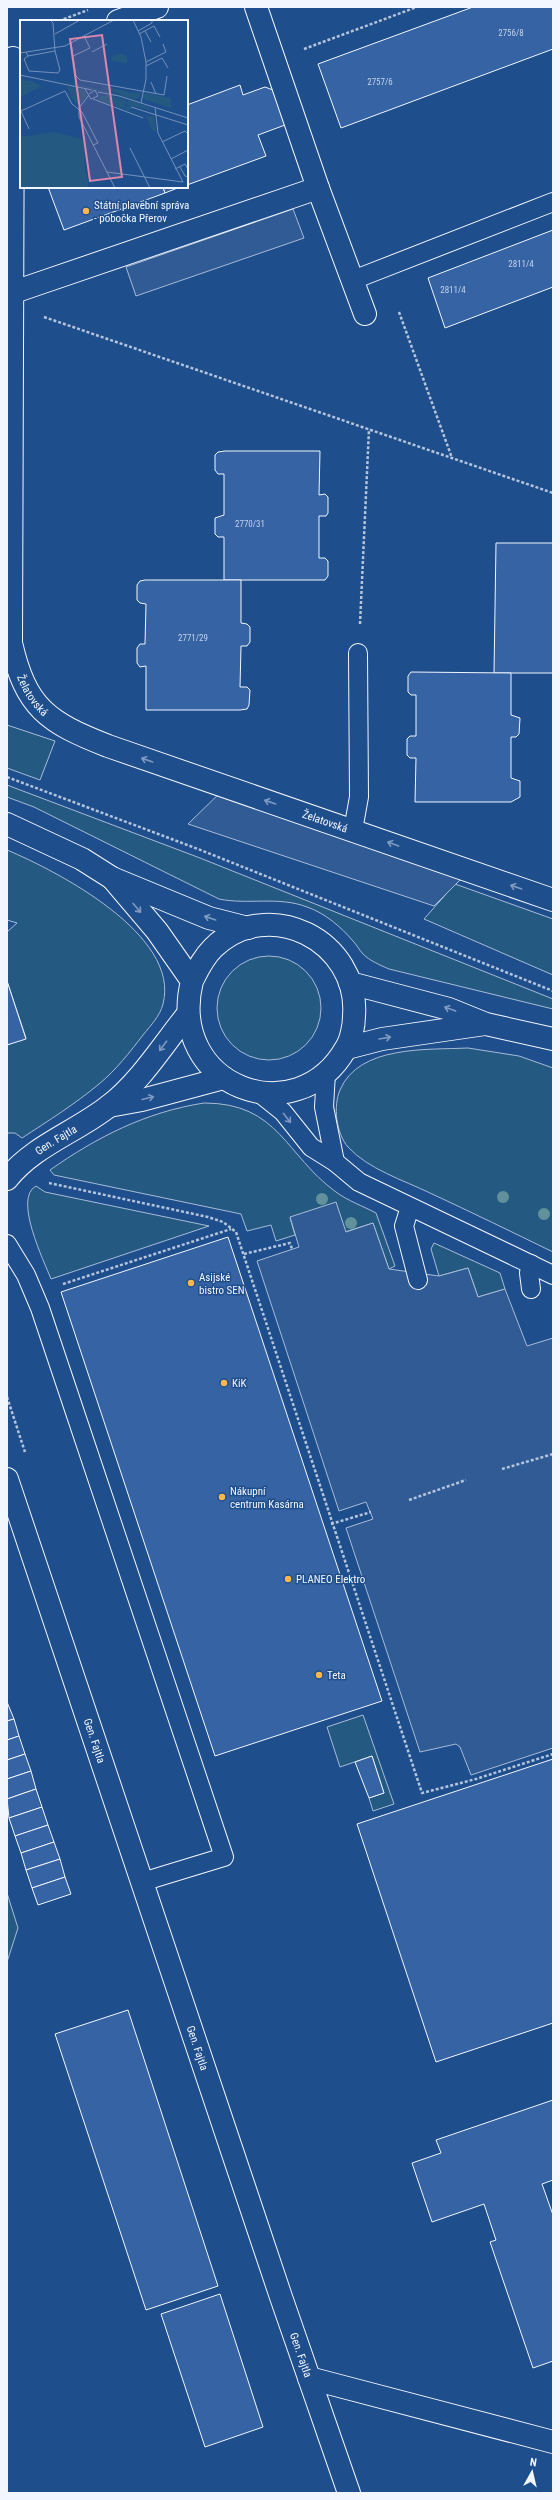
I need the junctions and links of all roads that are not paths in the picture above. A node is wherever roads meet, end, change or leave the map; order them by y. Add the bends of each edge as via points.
1 (157, 7) edge
2 (256, 7) edge
3 (121, 20) edge
4 (14, 58) edge
5 (318, 188) junction
6 (553, 202) edge
7 (352, 280) junction
8 (11, 300) junction
9 (365, 314) dead end
10 (358, 652) road end
11 (7, 824) edge
12 (354, 830) junction
13 (112, 878) junction
14 (553, 900) edge
15 (248, 928) junction
16 (192, 981) junction
17 (350, 983) junction
18 (187, 1015) junction
19 (486, 1024) junction
20 (553, 1039) edge
21 (347, 1048) junction
22 (326, 1073) junction
23 (224, 1078) junction
24 (258, 1092) junction
25 (109, 1106) junction
26 (335, 1162) junction
27 (7, 1179) edge
28 (410, 1207) junction
29 (7, 1244) edge
30 (531, 1264) junction
31 (553, 1275) edge
32 (418, 1280) dead end
33 (531, 1289) dead end
34 (7, 1479) edge
35 (142, 1882) junction
36 (309, 2378) junction
37 (553, 2442) edge
38 (349, 2493) edge

1 - 3 street
2 - 5 street
4 - 8 street, Želatovská
5 - 7 street
5 - 8 street
6 - 7 lane
7 - 9 street
12 -> 8 street, Želatovská via 82,736 40,710 31,698 22,682 11,643
10 - 12 lane, Želatovská via 359,791
11 - 13 street via 82,859
14 -> 12 street, Želatovská
15 -> 13 street via 209,918
13 -> 16 street via 157,931
15 - 16 street via 213,948 200,963
15 - 17 street via 274,925 299,929 311,935 339,960
16 - 18 street
19 -> 17 street via 449,1008
17 - 21 street via 355,1003 354,1023
18 - 23 street via 198,1051
18 -> 25 street, Gen. Fajtla via 154,1057
19 - 20 street
21 -> 19 street via 382,1039
21 - 22 street
22 - 24 street via 294,1089 272,1093
22 - 26 lane via 324,1107
23 - 24 street
25 -> 23 street, Gen. Fajtla
24 -> 26 lane via 283,1112 311,1147
25 - 27 street, Gen. Fajtla via 38,1152
26 - 28 lane via 364,1185
28 - 30 lane
28 - 32 lane via 404,1226
29 - 35 lane via 26,1275 40,1308 224,1857
30 - 31 lane
30 - 33 lane
34 - 35 street, Gen. Fajtla
35 - 36 street, Gen. Fajtla
36 - 37 street, Gen. Fajtla
36 - 38 street

